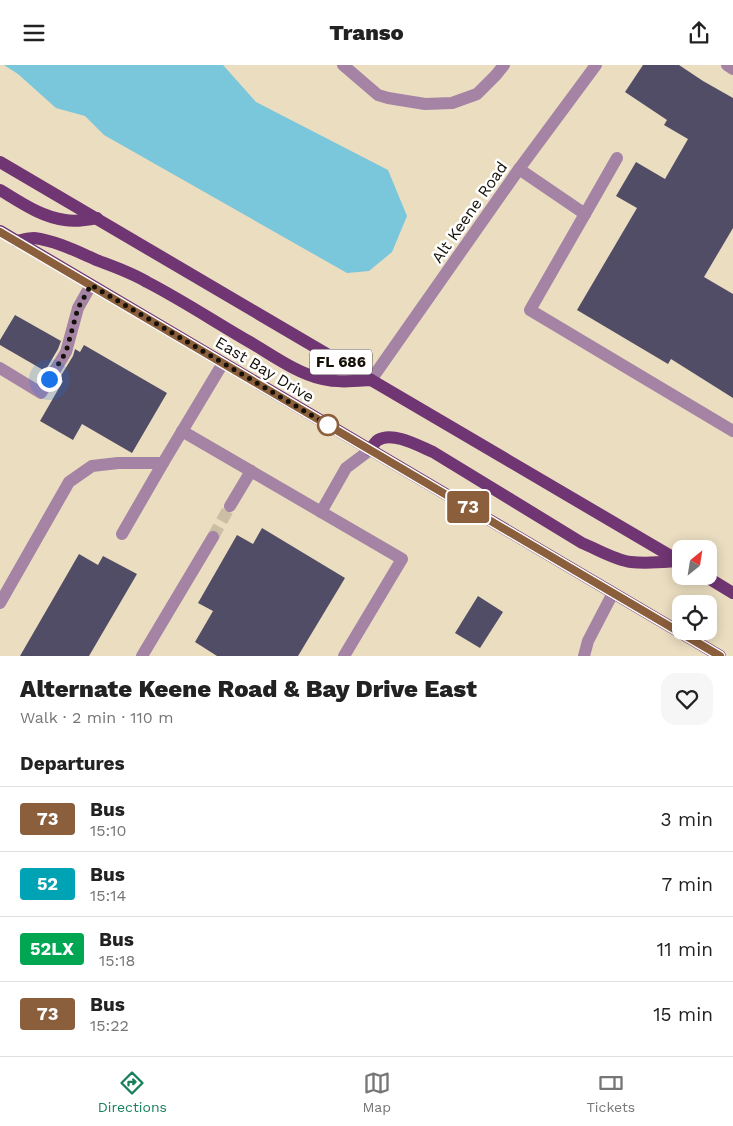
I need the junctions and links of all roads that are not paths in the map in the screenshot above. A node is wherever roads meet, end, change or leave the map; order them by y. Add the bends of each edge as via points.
1 (343, 65) edge
2 (504, 65) edge
3 (596, 65) edge
4 (726, 65) edge
5 (733, 69) edge
6 (617, 158) dead end
7 (0, 161) edge
8 (519, 169) junction
9 (0, 190) edge
10 (584, 214) junction
11 (97, 219) junction
12 (0, 231) edge
13 (16, 241) junction
14 (91, 285) junction
15 (223, 363) junction
16 (0, 367) edge
17 (372, 380) junction
18 (182, 431) junction
19 (733, 431) edge
20 (370, 450) junction
21 (163, 463) junction
22 (251, 471) junction
23 (230, 506) tunnel mouth
24 (321, 512) junction
25 (122, 534) dead end
26 (213, 537) tunnel mouth
27 (672, 557) edge
28 (672, 562) edge
29 (718, 584) edge
30 (613, 593) junction
31 (733, 593) edge
32 (0, 603) edge
33 (142, 656) edge
34 (344, 656) edge
35 (584, 656) edge
36 (720, 656) edge

1 - 2 street via 378,95 426,104 452,103 477,94
3 - 8 street, Alt Keene Road
4 - 5 street
6 - 10 street
7 - 11 main road, FL 686
8 - 10 street
8 - 17 street, Alt Keene Road
9 - 11 main road via 42,214 65,221
10 - 19 street via 530,310
11 - 17 main road, FL 686
12 - 13 main road, East Bay Drive
13 - 14 main road, East Bay Drive
13 - 17 main road via 33,238 54,243 121,269 311,376 333,381
14 - 15 main road, East Bay Drive
14 - 16 street via 78,308 66,352 41,393
15 - 18 street
15 - 20 main road, East Bay Drive
17 - 27 main road, FL 686
18 - 21 street
18 - 22 street
20 - 24 street via 346,468
20 - 28 main road via 385,438 412,443 433,452 582,543 630,562
20 - 30 main road, East Bay Drive
21 - 25 street
21 - 32 street via 92,466 70,482
22 - 23 street
22 - 24 street
24 - 34 street via 402,559
26 - 33 street
29 - 31 main road
30 - 35 street via 588,641
30 - 36 main road, East Bay Drive

